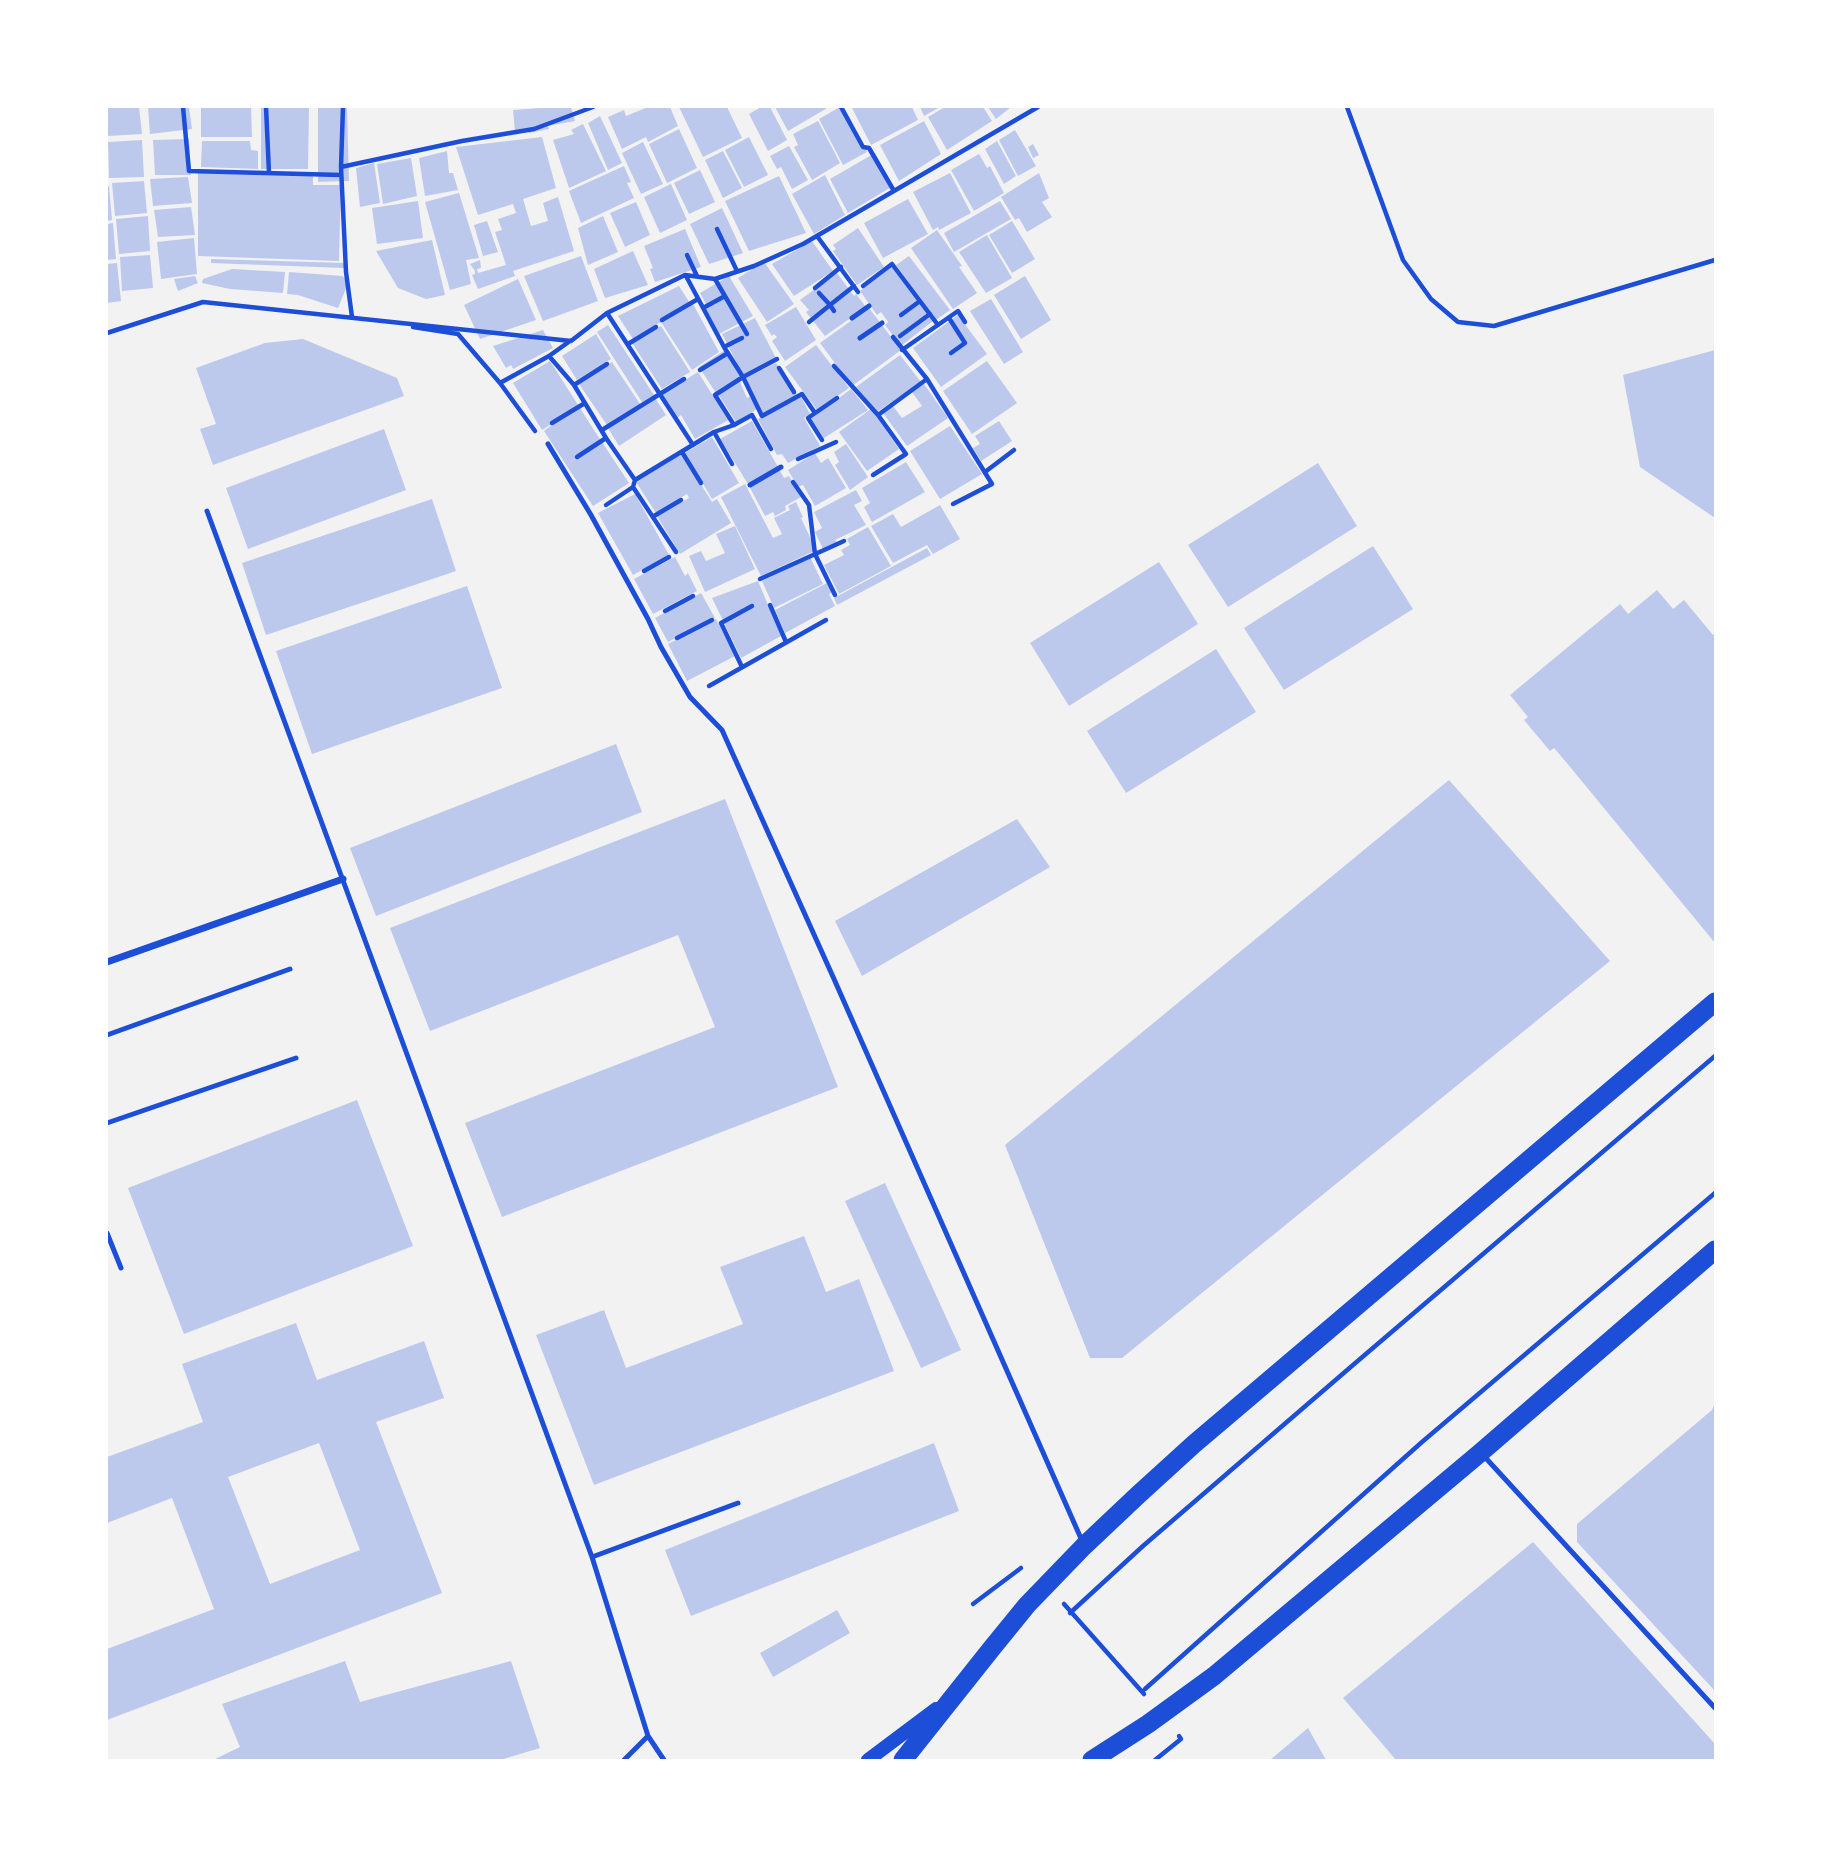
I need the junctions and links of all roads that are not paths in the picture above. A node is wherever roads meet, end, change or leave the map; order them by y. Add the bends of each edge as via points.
1 (869, 306) road end
2 (852, 318) dead end
3 (882, 323) road end
4 (860, 338) dead end
5 (548, 444) road end
6 (781, 467) road end
7 (750, 485) dead end
8 (207, 511) dead end
9 (343, 879) junction
10 (107, 962) edge
11 (290, 969) dead end
12 (1715, 1002) edge
13 (107, 1035) edge
14 (296, 1058) dead end
15 (107, 1122) edge
16 (107, 1233) edge
17 (1715, 1250) edge
18 (121, 1268) dead end
19 (1480, 1453) junction
20 (738, 1503) dead end
21 (1084, 1546) junction
22 (592, 1557) junction
23 (954, 1696) junction
24 (1715, 1708) edge
25 (648, 1736) junction
26 (625, 1760) edge
27 (664, 1760) edge
28 (868, 1760) edge
29 (903, 1760) edge
30 (1091, 1760) edge

1 - 2 lane
3 - 4 lane
5 - 21 lane via 690,697 722,730
6 - 7 lane
8 - 9 lane
9 - 10 street
9 - 22 lane
11 - 13 lane
12 - 21 highway via 1194,1444
14 - 15 lane
16 - 18 lane
17 - 19 highway
19 - 24 lane
19 - 30 highway via 1214,1676
20 - 22 lane
21 - 23 highway via 1027,1605
22 - 25 lane
23 - 28 main road
23 - 29 highway
25 - 26 lane
25 - 27 lane

